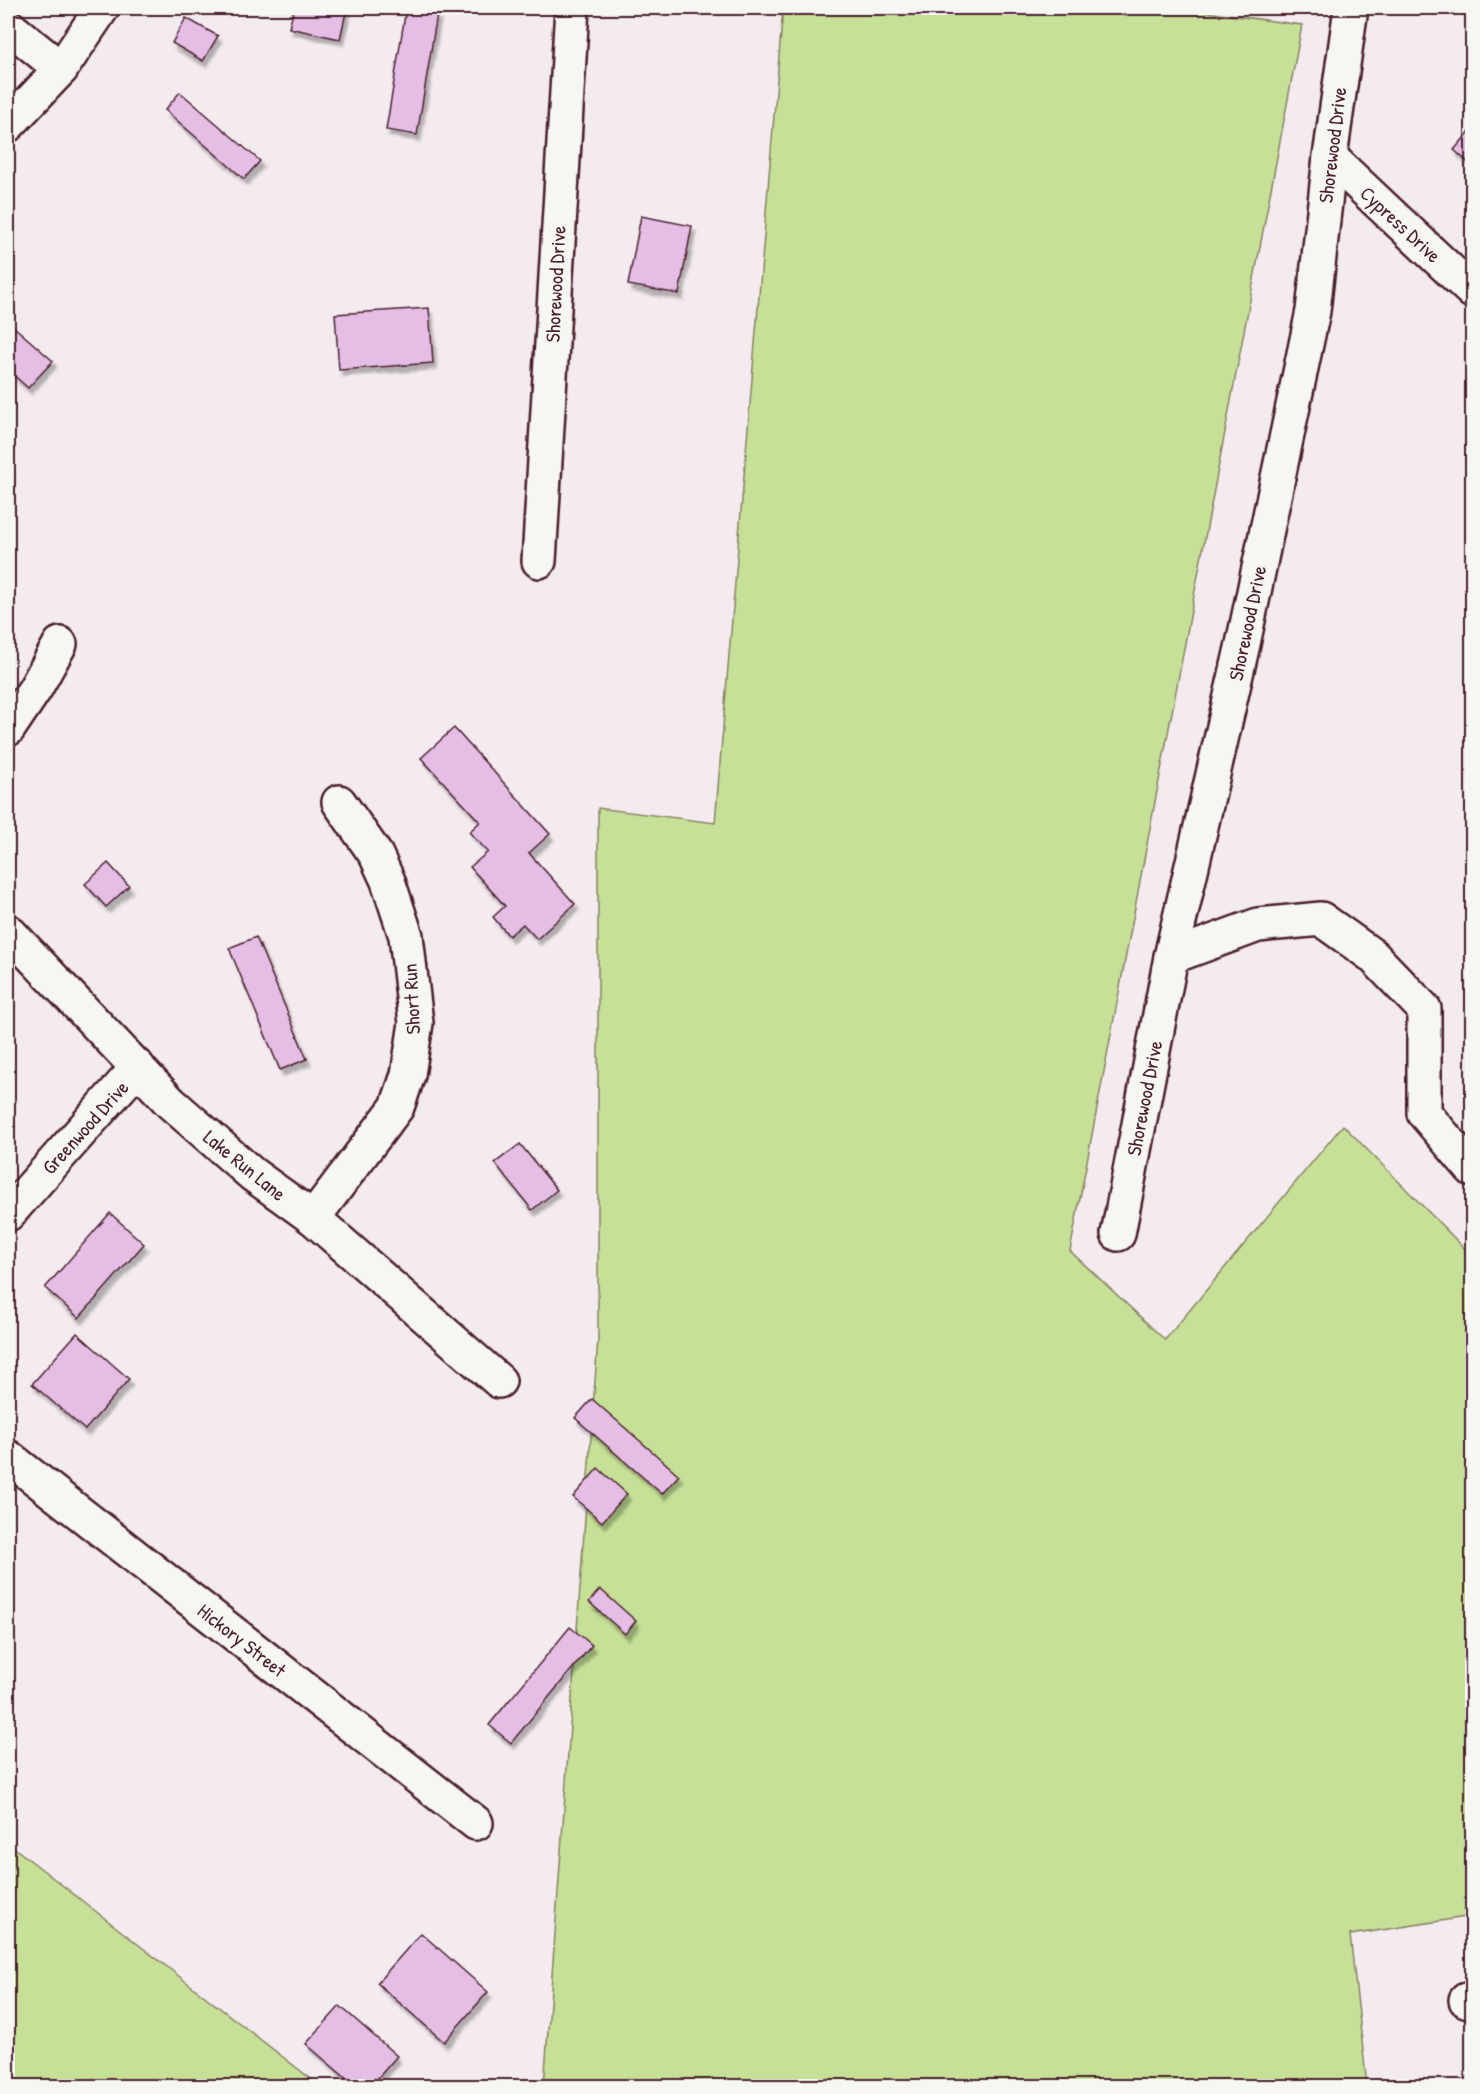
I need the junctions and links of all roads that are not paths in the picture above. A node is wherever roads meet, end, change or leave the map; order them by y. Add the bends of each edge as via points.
1 (102, 8) edge
2 (572, 8) edge
3 (1351, 8) edge
4 (8, 26) edge
5 (61, 69) junction
6 (8, 125) edge
7 (1330, 157) junction
8 (1473, 291) edge
9 (539, 561) dead end
10 (60, 644) dead end
11 (8, 729) edge
12 (339, 802) dead end
13 (8, 931) edge
14 (1171, 957) junction
15 (138, 1067) junction
16 (1473, 1170) edge
17 (8, 1214) edge
18 (313, 1218) junction
19 (1118, 1234) dead end
20 (499, 1381) dead end
21 (8, 1457) edge
22 (476, 1823) dead end

1 - 5 street
2 - 9 street, Shorewood Drive
3 - 7 street, Shorewood Drive
4 - 5 street
5 - 6 street
7 - 8 street, Cypress Drive
7 - 14 street, Shorewood Drive via 1310,323 1241,656
10 - 11 street
12 - 18 street, Short Run via 376,855 388,881 406,936 416,1023 408,1075 397,1107
13 - 15 street, Lake Run Lane
14 - 16 street via 1258,925 1321,919 1373,956 1424,1009 1424,1113
14 - 19 street, Shorewood Drive
15 - 17 street, Greenwood Drive
15 - 18 street, Lake Run Lane via 171,1103 252,1174
18 - 20 street, Lake Run Lane
21 - 22 street, Hickory Street

